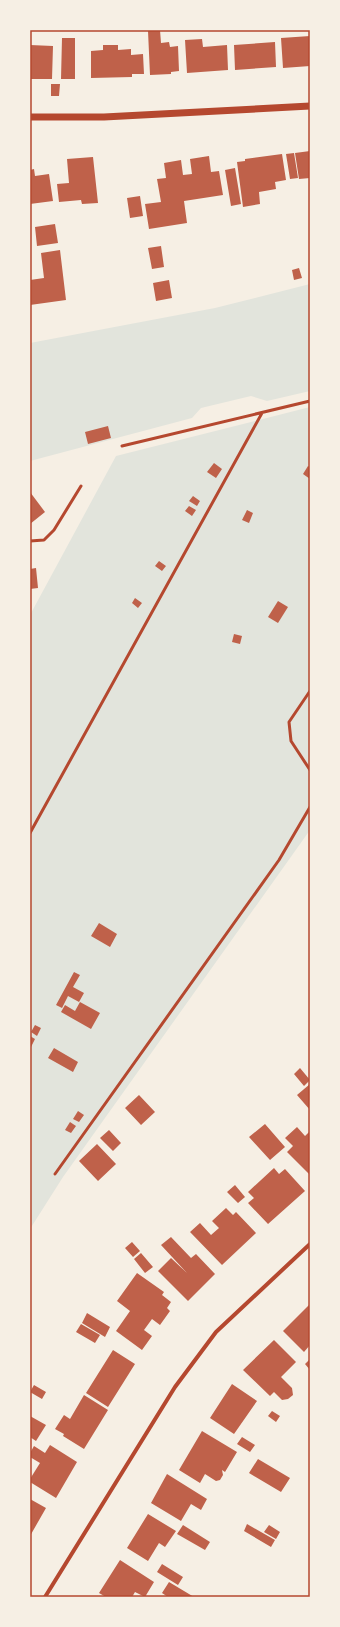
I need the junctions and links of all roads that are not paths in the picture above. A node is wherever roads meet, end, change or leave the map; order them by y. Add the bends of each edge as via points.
1 (310, 106) edge
2 (30, 117) edge
3 (310, 401) edge
4 (262, 413) junction
5 (122, 446) dead end
6 (81, 486) dead end
7 (30, 541) edge
8 (310, 691) edge
9 (310, 770) edge
10 (310, 807) edge
11 (30, 833) edge
12 (55, 1174) dead end
13 (310, 1244) edge
14 (45, 1597) edge

1 - 2 street via 104,117
3 - 4 lane
4 - 5 lane
4 - 11 lane
6 - 7 lane via 54,530 44,540
8 - 9 lane via 289,722 291,741
10 - 12 lane via 279,860
13 - 14 street via 216,1332 179,1381

